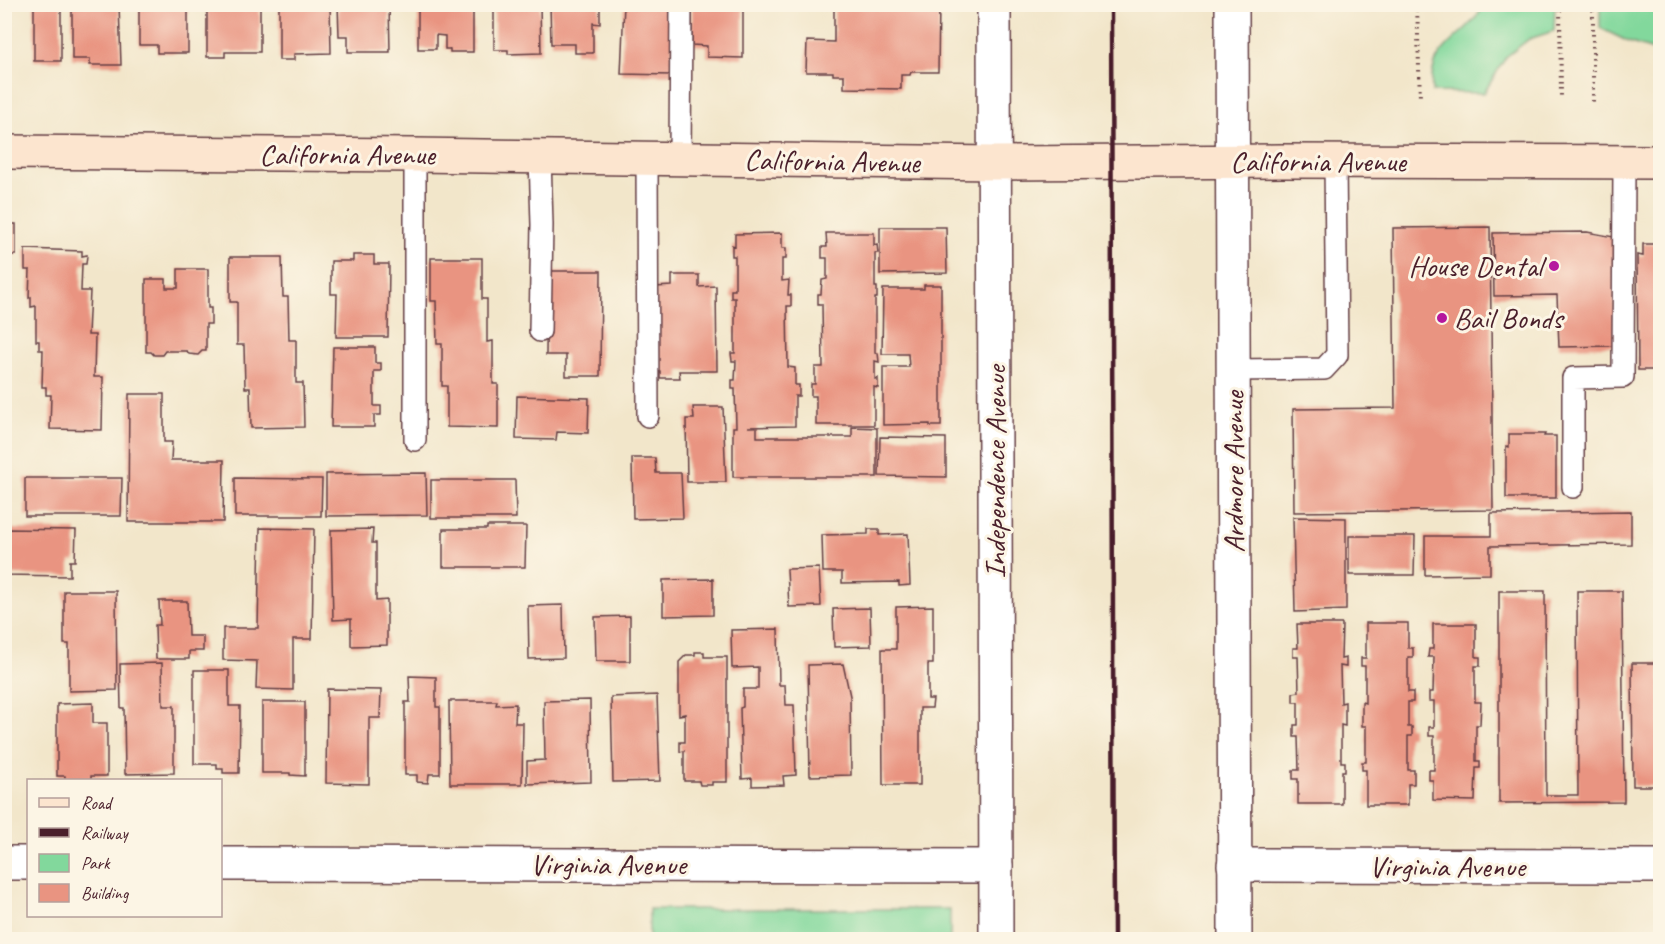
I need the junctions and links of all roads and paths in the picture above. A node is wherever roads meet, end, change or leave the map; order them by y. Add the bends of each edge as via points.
1 (681, 4) edge
2 (994, 4) edge
3 (1232, 4) edge
4 (1417, 4) edge
5 (1560, 4) edge
6 (1593, 4) edge
7 (1420, 99) dead end
8 (1561, 100) dead end
9 (1593, 103) dead end
10 (4, 152) edge
11 (415, 155) junction
12 (540, 156) junction
13 (647, 158) junction
14 (680, 159) junction
15 (1232, 161) junction
16 (1335, 162) junction
17 (1624, 162) junction
18 (1660, 162) edge
19 (994, 163) junction
20 (540, 331) dead end
21 (1233, 370) junction
22 (648, 416) dead end
23 (415, 440) dead end
24 (1573, 487) dead end
25 (4, 863) edge
26 (27, 863) edge
27 (222, 864) edge
28 (1234, 865) junction
29 (996, 866) junction
30 (1660, 866) edge
31 (996, 939) edge
32 (1235, 939) edge

1 - 14 lane
2 - 19 street, Independence Avenue
3 - 15 street, Ardmore Avenue
4 - 7 path
5 - 8 path
6 - 9 path
10 - 11 main road, California Avenue
11 - 12 main road, California Avenue
11 - 23 lane
12 - 13 main road, California Avenue
12 - 20 lane
13 - 14 main road, California Avenue
13 - 22 lane
14 - 19 main road, California Avenue
15 - 16 main road, California Avenue
15 - 19 main road, California Avenue
15 - 21 street, Ardmore Avenue
16 - 17 main road, California Avenue
16 - 21 lane via 1337,356 1324,369
17 - 18 main road, California Avenue
17 - 24 lane via 1623,377 1573,378
19 - 29 street, Independence Avenue
21 - 28 street, Ardmore Avenue
25 - 26 street
27 - 29 street, Virginia Avenue
28 - 30 street, Virginia Avenue
28 - 32 street, Ardmore Avenue
29 - 31 street, Independence Avenue

